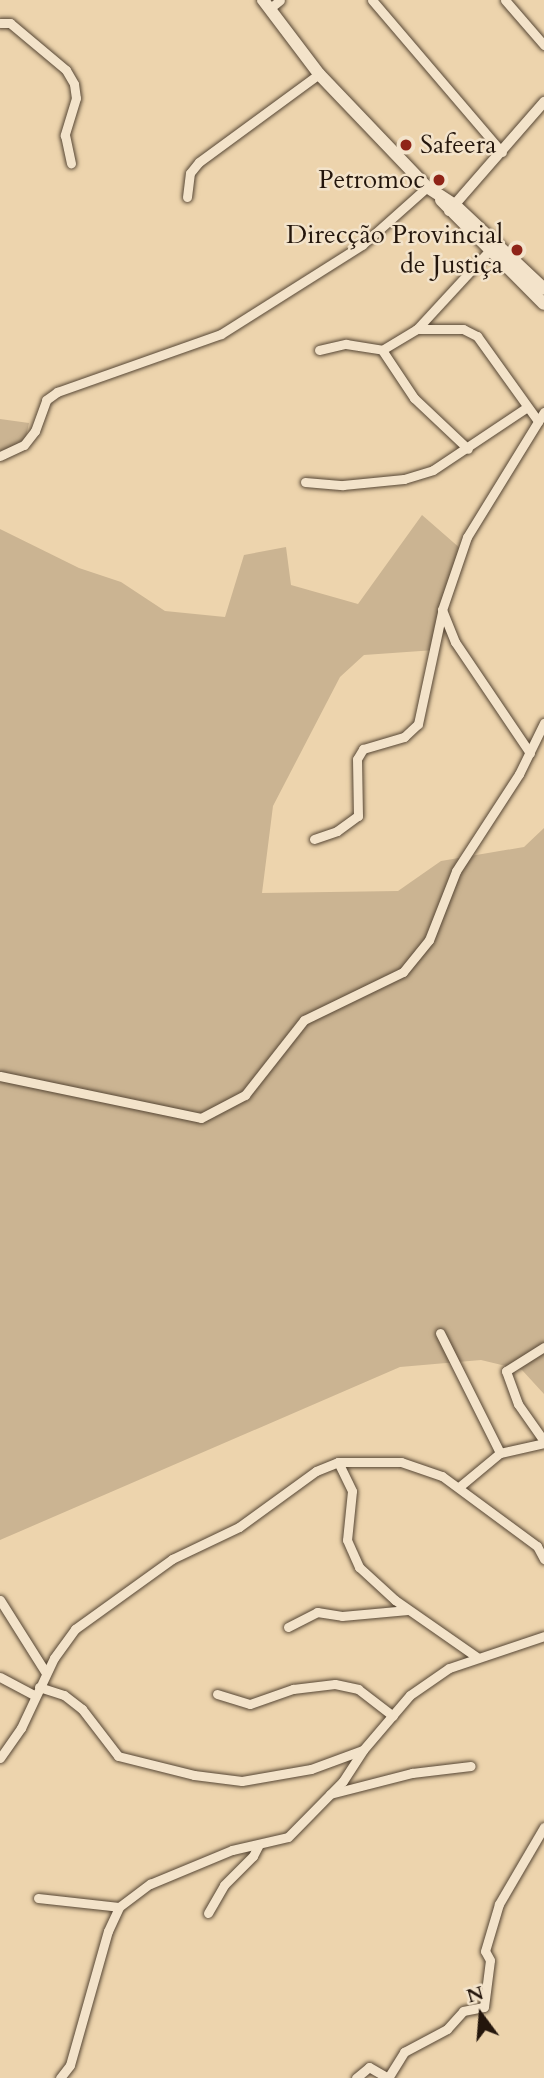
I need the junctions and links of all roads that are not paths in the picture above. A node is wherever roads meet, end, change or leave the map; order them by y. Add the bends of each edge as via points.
1 (280, 0) edge
2 (372, 0) edge
3 (505, 0) edge
4 (266, 4) edge
5 (0, 23) edge
6 (544, 45) edge
7 (319, 74) junction
8 (544, 103) edge
9 (502, 152) junction
10 (71, 163) dead end
11 (432, 191) junction
12 (187, 197) dead end
13 (452, 208) junction
14 (490, 250) junction
15 (544, 289) edge
16 (544, 304) edge
17 (417, 329) junction
18 (382, 350) junction
19 (319, 351) dead end
20 (527, 407) junction
21 (544, 412) edge
22 (538, 421) junction
23 (468, 449) junction
24 (0, 456) edge
25 (305, 482) dead end
26 (442, 610) junction
27 (544, 723) edge
28 (530, 753) junction
29 (314, 839) dead end
30 (0, 1076) edge
31 (440, 1333) dead end
32 (544, 1347) edge
33 (544, 1442) edge
34 (500, 1453) junction
35 (338, 1462) junction
36 (459, 1487) junction
37 (544, 1559) edge
38 (0, 1600) edge
39 (408, 1610) junction
40 (288, 1627) dead end
41 (544, 1636) edge
42 (478, 1658) junction
43 (46, 1674) junction
44 (0, 1678) edge
45 (37, 1691) junction
46 (217, 1694) dead end
47 (393, 1716) junction
48 (363, 1750) junction
49 (0, 1758) edge
50 (471, 1766) dead end
51 (330, 1794) junction
52 (544, 1827) edge
53 (259, 1844) junction
54 (38, 1898) dead end
55 (119, 1907) junction
56 (208, 1913) dead end
57 (60, 2078) edge
58 (356, 2078) edge

1 - 4 street
2 - 9 street
3 - 6 street
4 - 7 main road
5 - 10 street via 10,23 66,71 74,84 76,98 65,135
7 - 11 main road
7 - 12 street via 199,162 190,173
8 - 9 street
9 - 13 street
11 - 13 main road
11 - 24 street via 362,245 221,334 57,392 46,400 35,431 24,445
13 - 14 main road
13 - 15 main road
14 - 16 main road
14 - 17 street
17 - 18 street
17 - 20 street via 463,329 477,336
18 - 19 street via 346,344
18 - 23 street via 414,398
20 - 22 street
20 - 23 street
21 - 22 street
22 - 26 street via 467,537
23 - 25 street via 433,470 404,479 343,485
26 - 28 street via 455,642
26 - 29 street via 418,724 404,737 363,749 357,759 358,816 337,831
27 - 28 street
28 - 30 street via 456,871 429,940 403,972 304,1020 245,1095 201,1118
31 - 34 street
32 - 33 street via 506,1371 518,1404
33 - 34 street
34 - 36 street
35 - 36 street via 401,1462
35 - 39 street via 352,1491 346,1540 352,1556
35 - 43 street via 316,1471 239,1527 151,1574 75,1629
36 - 37 street via 537,1546
38 - 43 street
39 - 40 street via 360,1615 317,1612
39 - 42 street
41 - 42 street
42 - 47 street via 449,1668 410,1695
43 - 45 street
44 - 45 street
45 - 48 street via 64,1695 82,1709 118,1756 194,1775 242,1781 311,1769
45 - 49 street
46 - 47 street via 250,1704 293,1689 335,1684 358,1689
47 - 48 street
48 - 51 street
50 - 51 street via 412,1773
51 - 53 street via 288,1837
52 - 58 street via 499,1904 485,1951 490,1960 484,2007 463,2011 447,2029 404,2052 388,2078 369,2067
53 - 55 street via 150,1884
53 - 56 street via 223,1885
54 - 55 street
55 - 57 street via 70,2064

